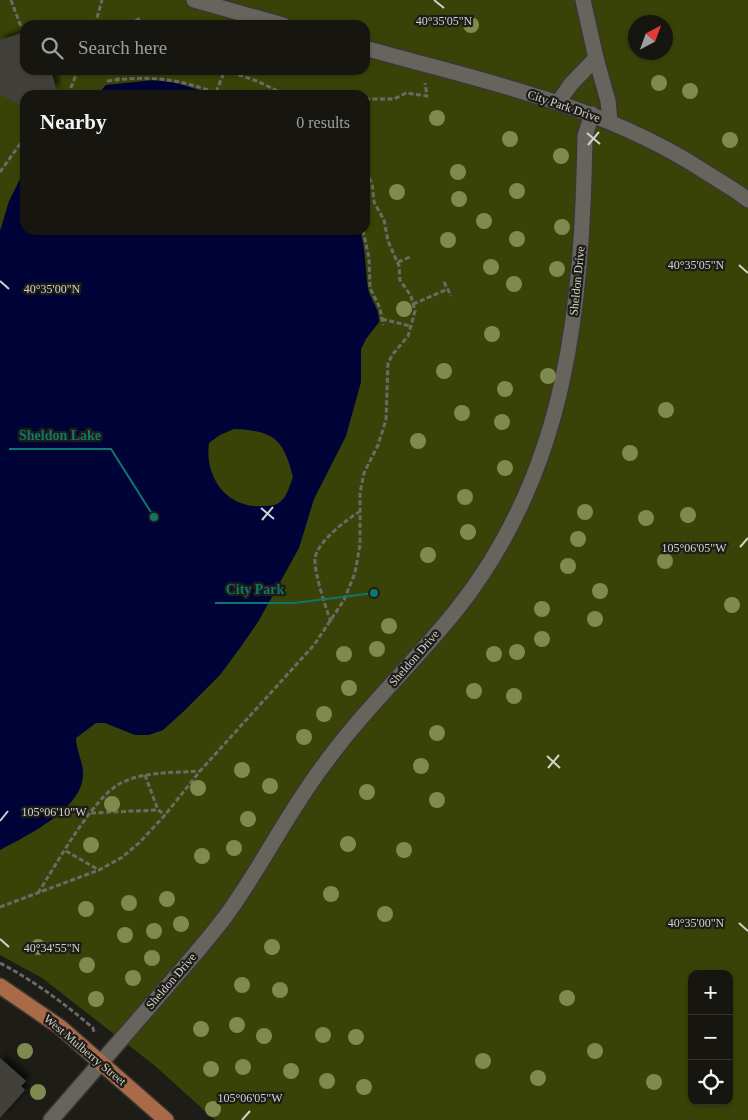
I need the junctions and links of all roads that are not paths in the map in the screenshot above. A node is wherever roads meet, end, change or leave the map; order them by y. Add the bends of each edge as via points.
1 (194, 0) edge
2 (584, 0) edge
3 (265, 20) edge
4 (370, 49) edge
5 (596, 58) junction
6 (559, 101) junction
7 (592, 114) junction
8 (610, 121) junction
9 (748, 200) edge
10 (0, 986) edge
11 (101, 1062) junction
12 (51, 1120) edge
13 (166, 1120) edge

1 - 3 street
2 - 5 street
4 - 6 street, City Park Drive
5 - 6 street
5 - 8 street
6 - 7 street, City Park Drive
7 - 8 street, City Park Drive
7 - 11 street, Sheldon Drive via 585,136 580,276 569,353 548,438 535,476 509,531 458,607 326,761 224,918
8 - 9 street, City Park Drive via 674,152
10 - 11 main road, West Mulberry Street via 60,1027
11 - 12 street, Sheldon Drive
11 - 13 main road, West Mulberry Street

